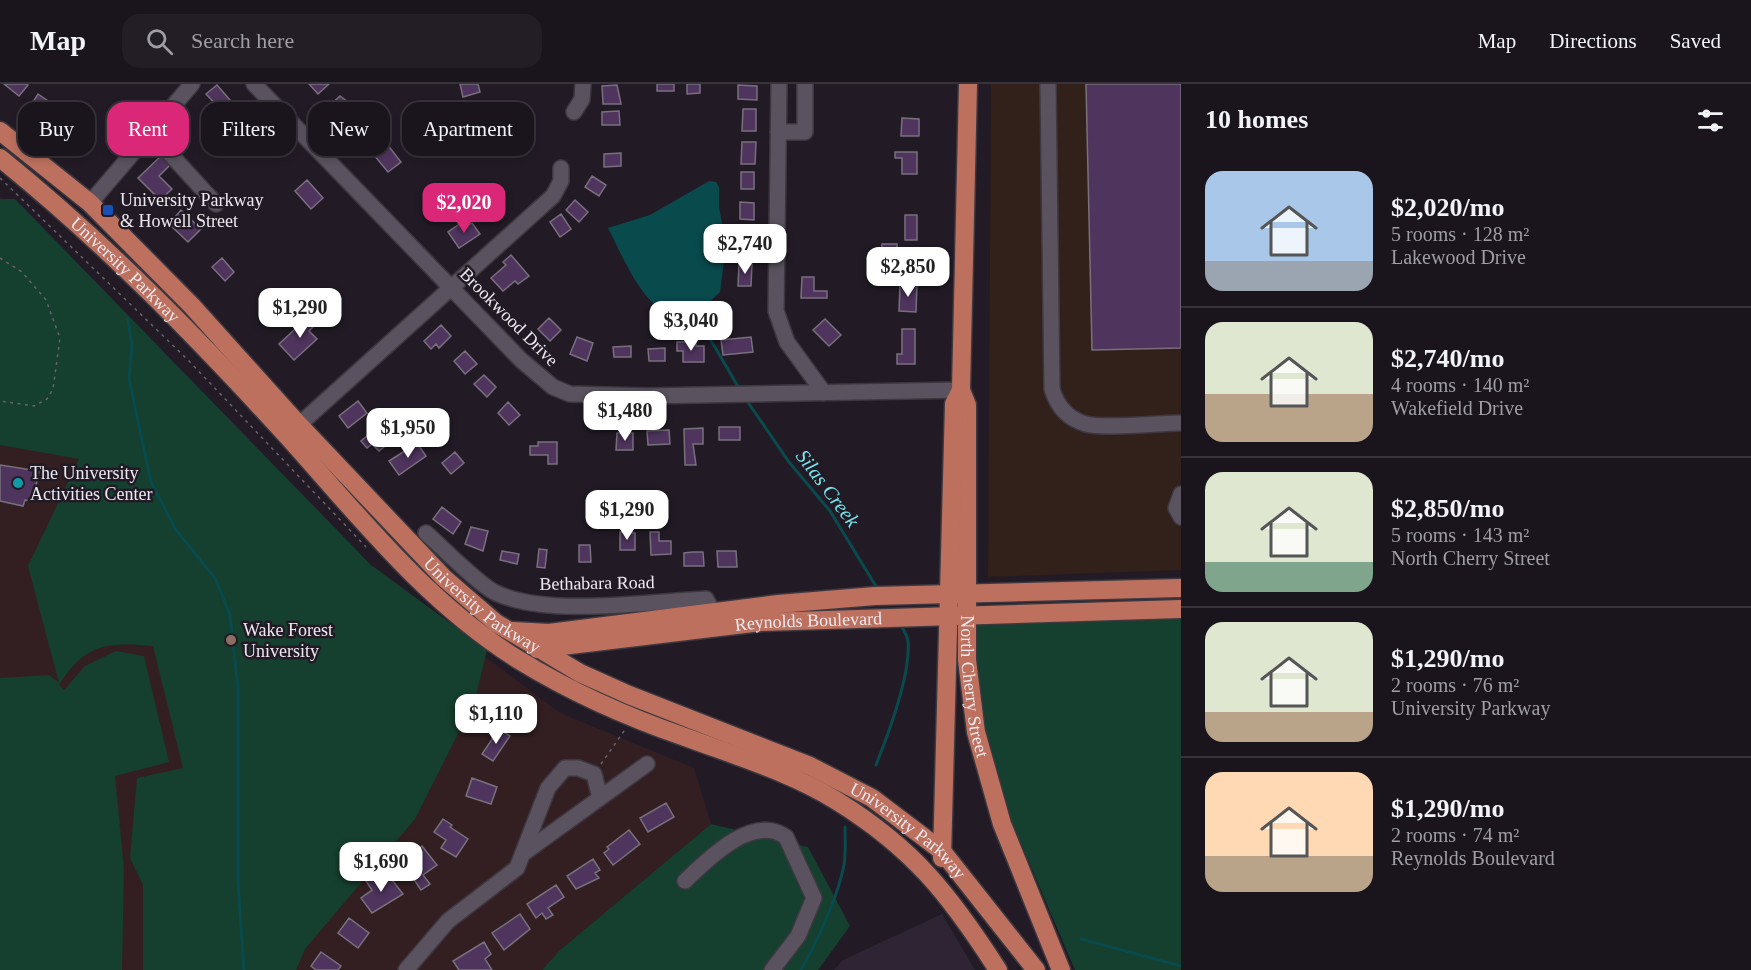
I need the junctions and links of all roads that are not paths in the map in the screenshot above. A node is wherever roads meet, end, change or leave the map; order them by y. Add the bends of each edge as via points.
1 (192, 84) edge
2 (254, 84) edge
3 (583, 84) edge
4 (779, 84) edge
5 (805, 84) edge
6 (968, 84) edge
7 (1048, 84) edge
8 (177, 102) edge
9 (574, 112) dead end
10 (0, 131) edge
11 (778, 132) junction
12 (131, 156) edge
13 (172, 156) edge
14 (0, 158) edge
15 (561, 168) dead end
16 (90, 203) junction
17 (216, 204) dead end
18 (451, 288) junction
19 (961, 390) junction
20 (824, 393) junction
21 (1181, 423) edge
22 (293, 431) junction
23 (1181, 494) edge
24 (1181, 517) edge
25 (426, 533) dead end
26 (1181, 588) edge
27 (967, 593) junction
28 (949, 594) junction
29 (450, 608) junction
30 (1181, 609) edge
31 (713, 612) junction
32 (948, 614) junction
33 (967, 614) junction
34 (510, 631) junction
35 (538, 649) junction
36 (647, 764) dead end
37 (600, 798) junction
38 (942, 851) junction
39 (524, 853) junction
40 (685, 881) dead end
41 (941, 887) junction
42 (406, 970) edge
43 (772, 970) edge
44 (998, 970) edge
45 (1035, 970) edge
46 (1061, 970) edge

1 - 8 street
2 - 18 street, Brookwood Drive
3 - 9 street via 582,99
4 - 11 street
5 - 11 street via 805,132
6 - 19 main road, North Cherry Street
7 - 21 street via 1052,389 1056,402 1066,414 1087,424
10 - 16 main road, University Parkway
11 - 20 street via 776,312 787,342
12 - 16 street
13 - 17 street
14 - 22 main road, University Parkway via 84,227
15 - 18 street via 561,181 553,196
16 - 22 main road, University Parkway via 192,306
18 - 20 street, Brookwood Drive via 542,379 570,394
18 - 22 street
19 - 20 street, Brookwood Drive
19 - 27 main road, North Cherry Street via 967,405
19 - 28 main road, North Cherry Street via 954,404
22 - 29 main road, University Parkway via 399,562
22 - 34 main road, University Parkway via 444,578
23 - 24 street via 1176,508
25 - 31 street, Bethabara Road via 494,592 525,603 564,606 706,599
26 - 27 main road, Reynolds Boulevard
27 - 28 main road, Reynolds Boulevard
27 - 33 main road, North Cherry Street
28 - 31 main road, Reynolds Boulevard via 875,596
28 - 32 main road, North Cherry Street
29 - 35 main road, Reynolds Boulevard via 470,615 519,649
29 - 41 main road, University Parkway via 503,650 568,688 629,716 777,771 835,800 895,842
30 - 33 main road, Reynolds Boulevard
31 - 34 main road, Reynolds Boulevard via 549,633
32 - 33 main road, Reynolds Boulevard
32 - 35 main road, Reynolds Boulevard via 751,623
32 - 38 main road, North Cherry Street
33 - 46 main road, North Cherry Street via 969,693 987,779
34 - 35 main road, University Parkway
35 - 38 main road, University Parkway via 629,695 840,780 872,798
36 - 37 street
37 - 39 street
37 - 39 street via 594,774 565,768 548,788
38 - 41 main road, North Cherry Street
38 - 45 main road, University Parkway
39 - 42 street via 517,868 448,921
40 - 43 street via 743,836 770,830 786,837 814,898 798,936
41 - 44 main road, University Parkway

